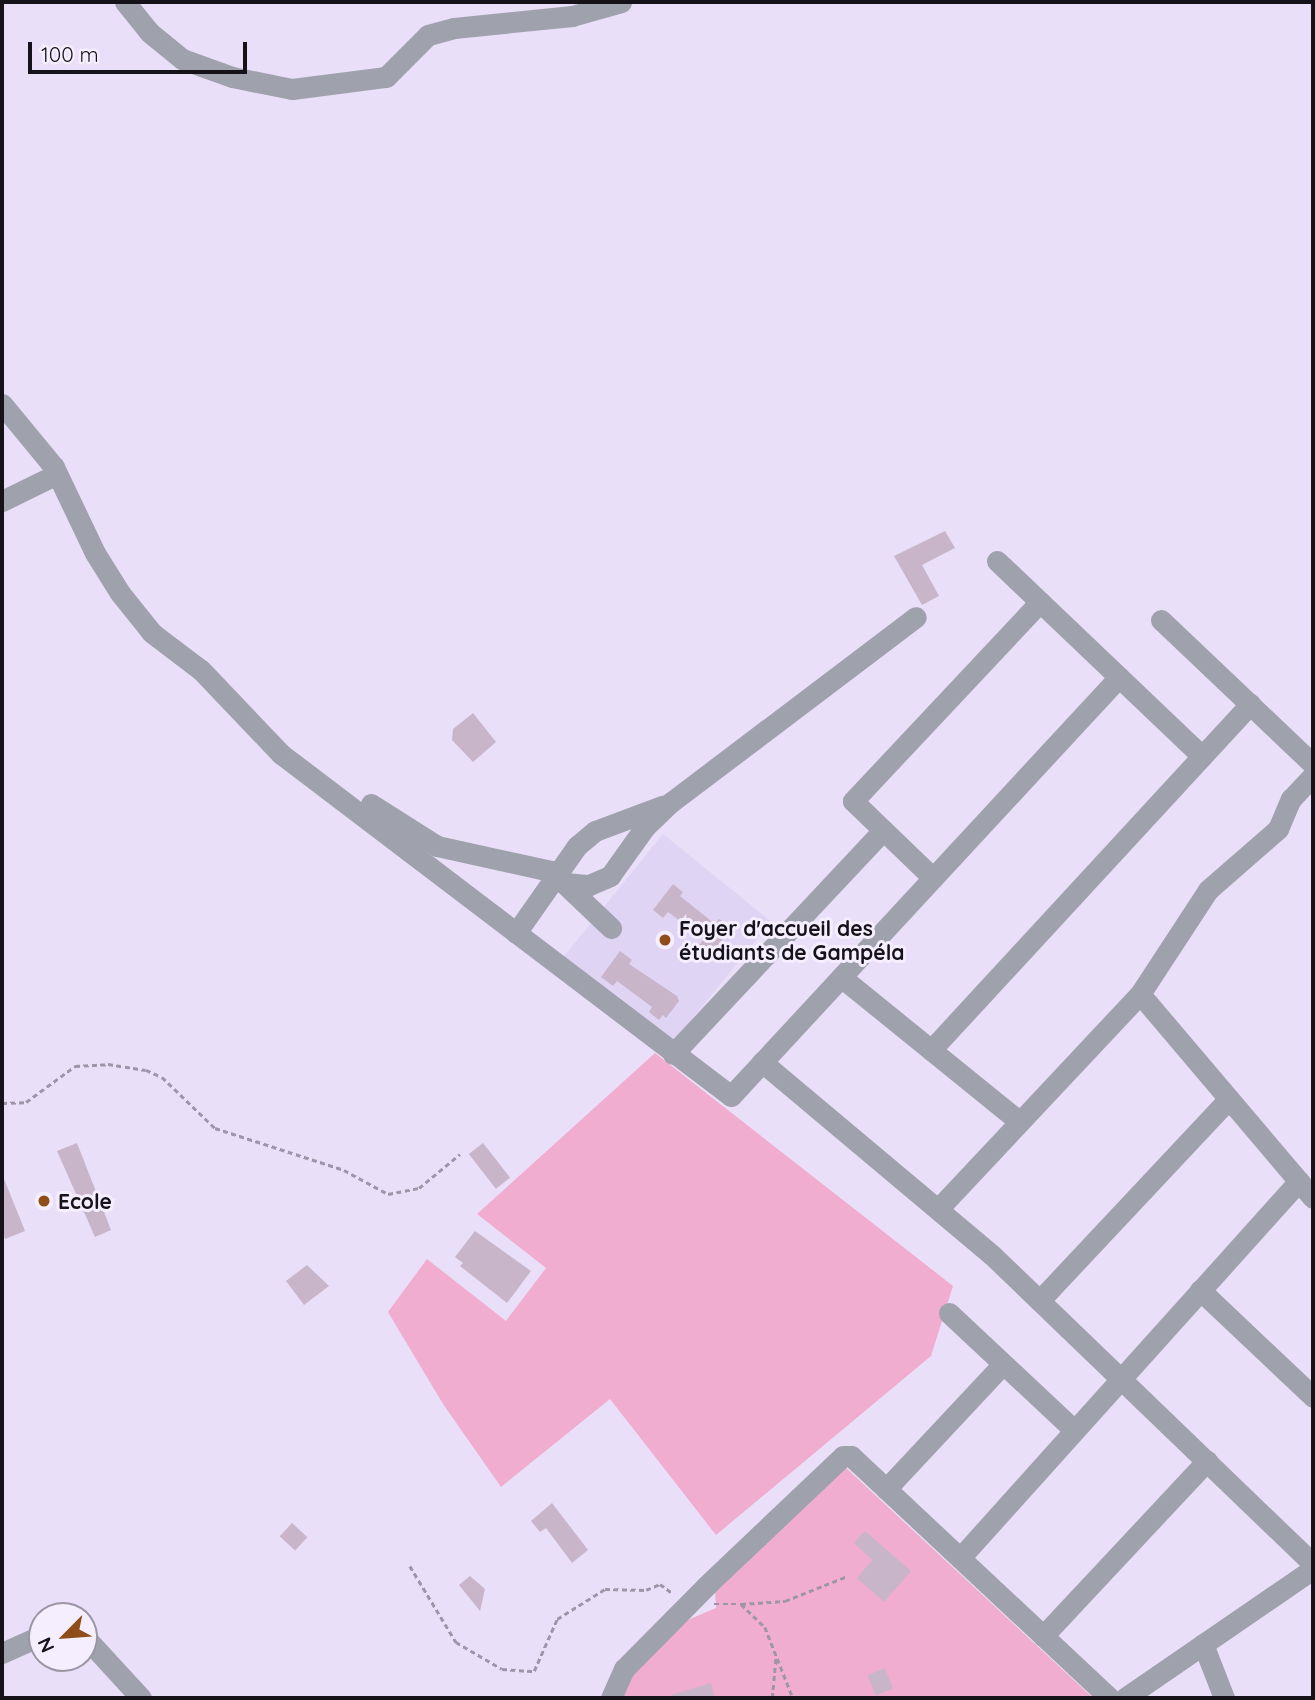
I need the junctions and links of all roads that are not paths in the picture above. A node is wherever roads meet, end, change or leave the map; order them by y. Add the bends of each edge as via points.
1 (125, 2) edge
2 (621, 2) edge
3 (2, 404) edge
4 (57, 474) junction
5 (2, 501) edge
6 (997, 561) dead end
7 (1040, 602) junction
8 (916, 617) dead end
9 (1161, 620) dead end
10 (1119, 677) junction
11 (1250, 704) junction
12 (1202, 756) junction
13 (1313, 764) edge
14 (1313, 775) edge
15 (336, 792) junction
16 (670, 803) junction
17 (883, 830) junction
18 (933, 878) junction
19 (561, 879) junction
20 (611, 928) dead end
21 (516, 933) junction
22 (841, 977) junction
23 (1140, 994) junction
24 (931, 1050) junction
25 (673, 1054) junction
26 (762, 1062) junction
27 (1229, 1099) junction
28 (1020, 1122) junction
29 (1299, 1181) junction
30 (1313, 1198) edge
31 (938, 1209) junction
32 (1200, 1290) junction
33 (1040, 1300) junction
34 (949, 1313) dead end
35 (1003, 1364) junction
36 (1121, 1378) junction
37 (1313, 1397) edge
38 (1074, 1430) junction
39 (1207, 1461) junction
40 (886, 1489) junction
41 (960, 1558) junction
42 (1313, 1566) edge
43 (1043, 1636) junction
44 (28, 1641) edge
45 (1203, 1644) junction
46 (98, 1651) edge
47 (2, 1653) edge
48 (141, 1698) edge
49 (611, 1698) edge
50 (1110, 1698) edge
51 (1125, 1698) edge
52 (1224, 1698) edge

1 - 2 street via 149,33 182,59 232,77 292,89 386,76 428,35 454,28 572,16
3 - 4 street
4 - 5 street
4 - 15 street via 95,553 152,633 201,670 281,754
6 - 7 street
7 - 10 street
7 - 17 street via 853,801
8 - 16 street
9 - 11 street
10 - 12 street
10 - 18 street
11 - 12 street
11 - 13 street
12 - 24 street
14 - 23 street via 1291,799 1278,829 1208,890
15 - 19 street via 374,805 437,846 533,866
15 - 21 street
16 - 19 street via 595,831 577,846
16 - 19 street via 645,827 610,876 589,885
17 - 18 street
17 - 25 street
18 - 22 street
19 - 20 street
19 - 21 street
21 - 25 street
22 - 24 street
22 - 26 street
23 - 27 street
23 - 28 street
24 - 28 street
25 - 26 street via 731,1096
26 - 31 street
27 - 29 street
27 - 33 street
28 - 31 street
29 - 30 street
29 - 32 street
31 - 33 street
32 - 36 street
32 - 37 street
33 - 36 street
34 - 35 street
35 - 38 street
35 - 40 street
36 - 38 street
36 - 39 street
38 - 41 street
39 - 42 street
39 - 43 street
40 - 41 street
40 - 49 street via 851,1456 843,1457 697,1606 624,1669
41 - 43 street
42 - 45 street
43 - 50 street
44 - 47 street
45 - 51 street
45 - 52 street
46 - 48 street

